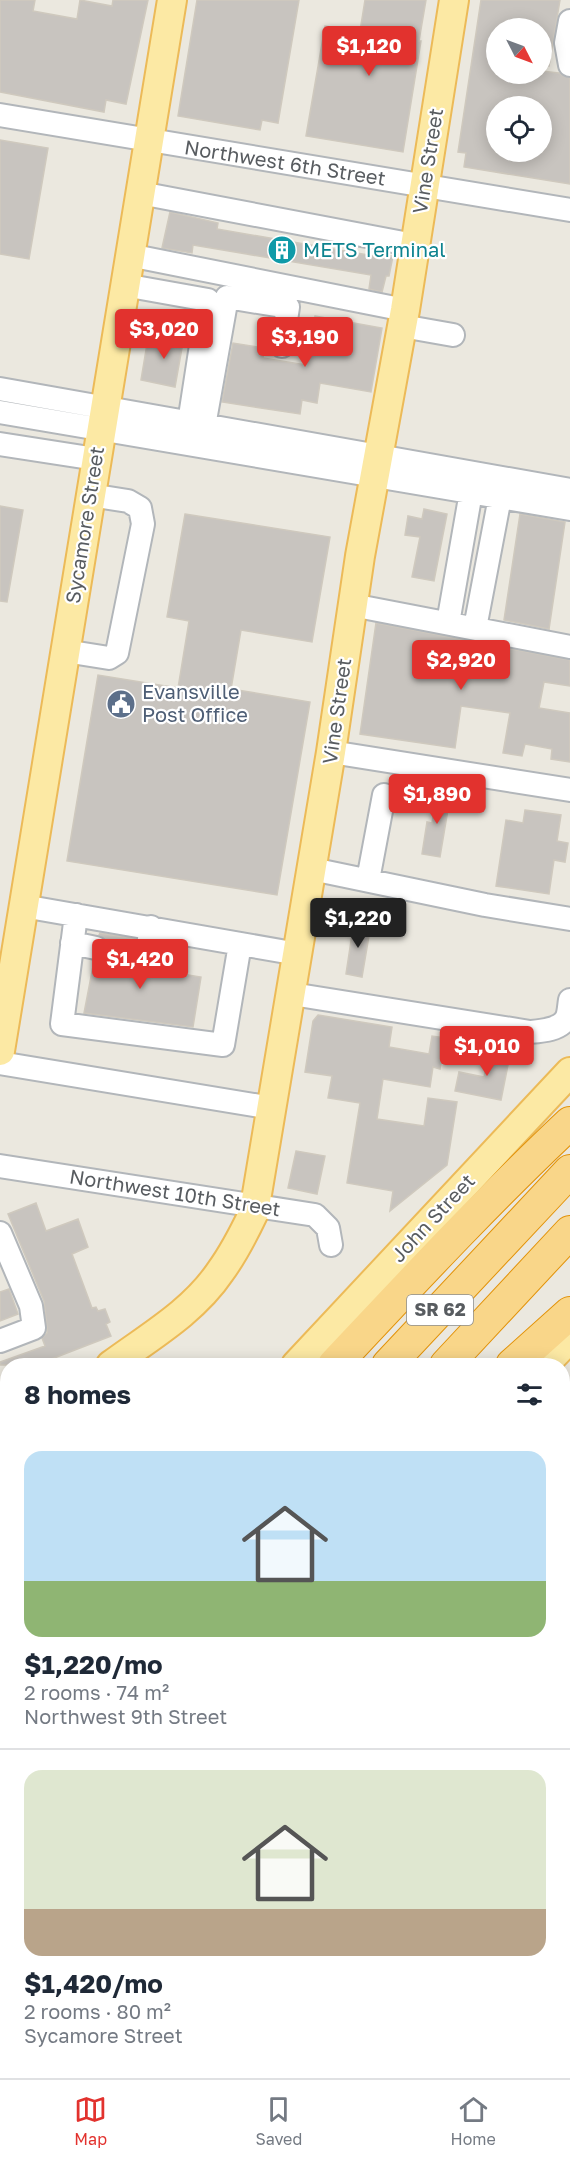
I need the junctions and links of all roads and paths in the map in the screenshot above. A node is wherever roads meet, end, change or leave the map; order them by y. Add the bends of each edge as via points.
1 (172, 0) edge
2 (454, 0) edge
3 (570, 21) edge
4 (570, 65) edge
5 (0, 115) edge
6 (149, 141) junction
7 (424, 185) junction
8 (140, 193) junction
9 (570, 210) edge
10 (414, 245) junction
11 (129, 255) junction
12 (124, 285) junction
13 (403, 318) junction
14 (453, 335) dead end
15 (282, 346) dead end
16 (0, 389) edge
17 (0, 412) edge
18 (103, 419) junction
19 (197, 424) junction
20 (0, 444) edge
21 (96, 459) junction
22 (378, 466) junction
23 (570, 490) edge
24 (471, 492) junction
25 (90, 495) junction
26 (500, 497) junction
27 (570, 509) edge
28 (352, 605) junction
29 (448, 623) junction
30 (475, 628) junction
31 (570, 647) edge
32 (65, 651) junction
33 (331, 752) junction
34 (570, 789) edge
35 (384, 795) dead end
36 (312, 869) junction
37 (368, 880) junction
38 (23, 906) junction
39 (76, 915) junction
40 (570, 919) edge
41 (151, 927) junction
42 (72, 943) junction
43 (240, 944) junction
44 (96, 948) tunnel mouth
45 (298, 954) junction
46 (136, 955) dead end
47 (5, 988) edge
48 (292, 994) junction
49 (568, 1009) edge
50 (0, 1051) edge
51 (0, 1063) edge
52 (570, 1072) edge
53 (272, 1108) junction
54 (570, 1123) edge
55 (0, 1166) edge
56 (570, 1172) edge
57 (256, 1206) junction
58 (570, 1232) edge
59 (0, 1233) edge
60 (331, 1245) dead end
61 (570, 1313) edge
62 (570, 1338) edge
63 (0, 1341) edge
64 (121, 1358) edge
65 (303, 1358) edge
66 (341, 1358) edge
67 (395, 1358) edge
68 (452, 1358) edge
69 (520, 1358) edge
70 (551, 1358) edge

1 - 6 main road, Sycamore Street
2 - 7 main road, Vine Street
3 - 4 street via 566,43
5 - 6 street, Northwest 6th Street
6 - 7 street, Northwest 6th Street
6 - 8 main road, Sycamore Street
7 - 9 street, Northwest 6th Street
7 - 10 main road, Vine Street
8 - 10 street
8 - 11 main road, Sycamore Street
10 - 13 main road, Vine Street
11 - 12 main road, Sycamore Street
11 - 13 street
12 - 18 main road, Sycamore Street via 144,331
12 - 19 street via 208,300 190,337
13 - 14 street
13 - 22 main road, Vine Street
15 - 19 street via 288,306 227,297
16 - 18 street
17 - 18 street
18 - 19 street
18 - 21 main road, Sycamore Street
18 - 22 street
19 - 22 street
20 - 21 street
21 - 25 main road, Sycamore Street
22 - 23 street
22 - 24 street
22 - 28 main road, Vine Street
24 - 26 street
24 - 29 street
25 - 32 main road, Sycamore Street
25 - 32 street via 128,501 140,508 143,524 117,653 109,658
26 - 27 street
26 - 30 street
28 - 29 street
28 - 33 main road, Vine Street
29 - 30 street
30 - 31 street
32 - 38 main road, Sycamore Street
33 - 34 street
33 - 36 main road, Vine Street
35 - 37 street
36 - 37 street
36 - 45 main road, Vine Street
37 - 40 street
38 - 39 street
38 - 47 main road, Sycamore Street
39 - 41 street
39 - 42 street
41 - 43 street
41 - 46 street via 146,957
42 - 43 street via 62,1024 223,1045
42 - 44 street
43 - 45 street
45 - 48 main road, Vine Street
47 - 50 main road, Sycamore Street
48 - 49 street via 530,1032 558,1026
48 - 53 main road, Vine Street
51 - 53 street
52 - 65 main road, John Street
53 - 57 main road, Vine Street
54 - 66 highway via 461,1230
55 - 57 street, Northwest 10th Street
56 - 67 highway, SR 62
57 - 60 street, Northwest 10th Street via 315,1215 328,1228
57 - 64 main road, Vine Street via 236,1249 206,1289 182,1313
58 - 68 highway, SR 62
59 - 63 street via 30,1306 34,1328
61 - 69 highway
62 - 70 main road

